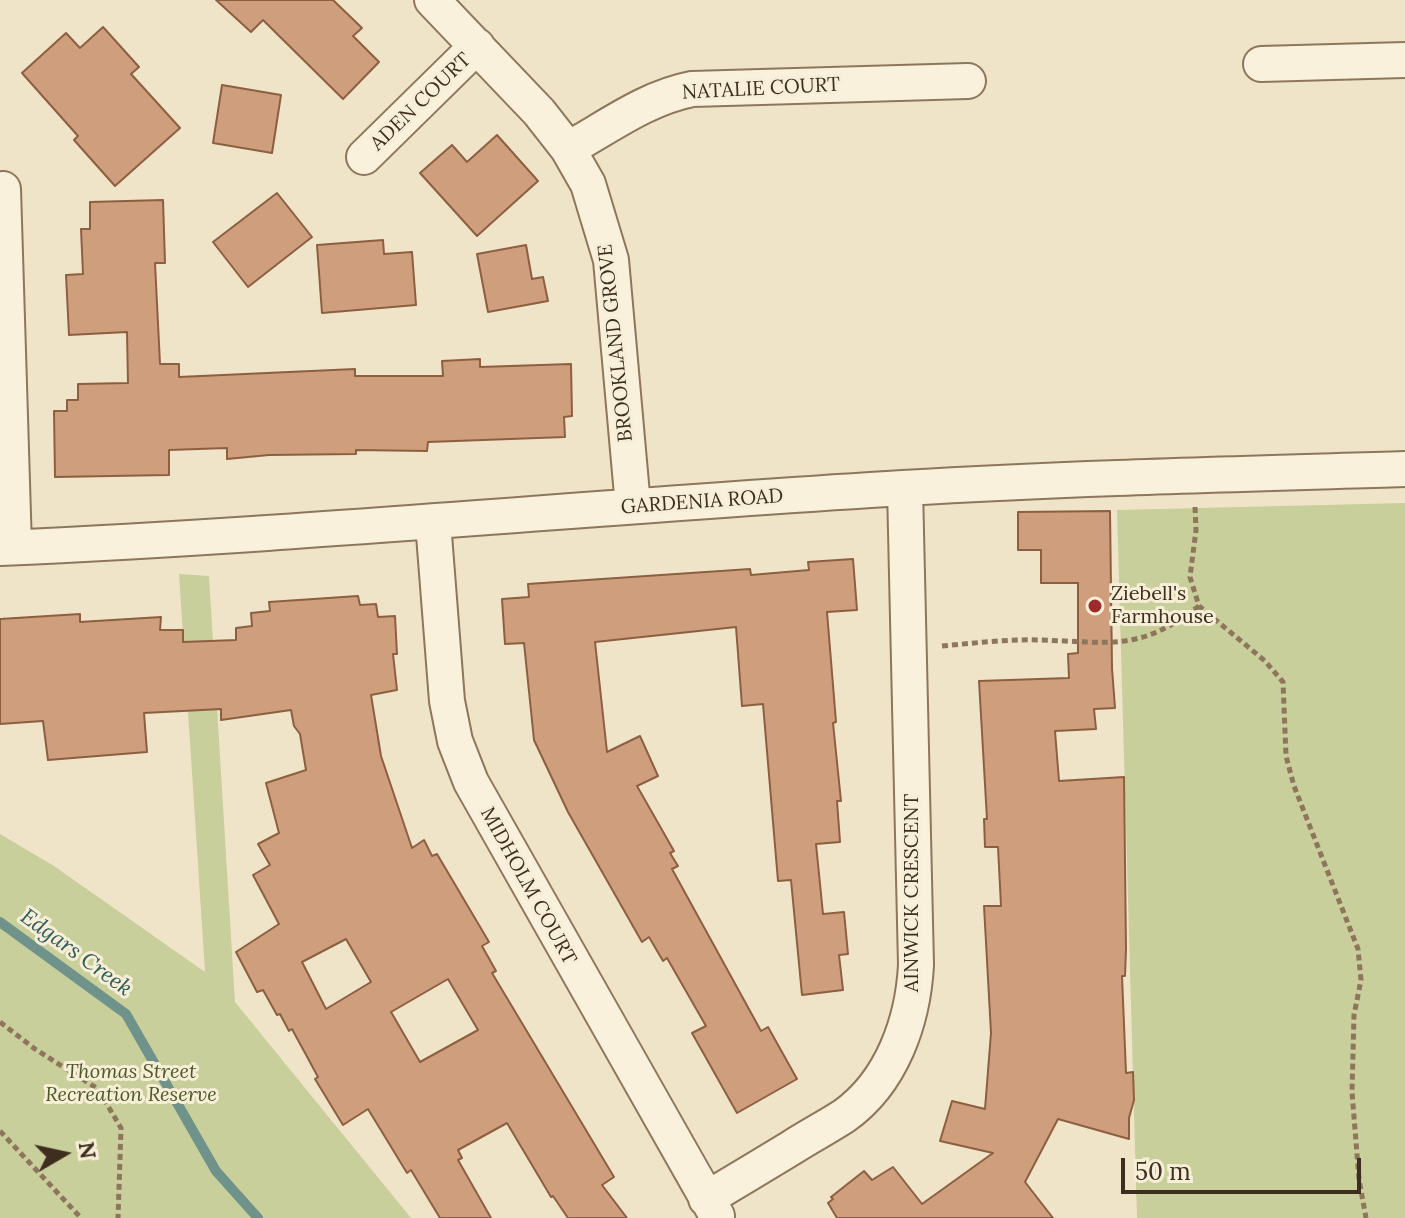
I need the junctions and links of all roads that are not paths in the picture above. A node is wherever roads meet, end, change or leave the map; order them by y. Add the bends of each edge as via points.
1 (432, 0) edge
2 (477, 46) junction
3 (1405, 60) edge
4 (1261, 64) dead end
5 (968, 81) dead end
6 (568, 149) junction
7 (364, 157) dead end
8 (3, 189) dead end
9 (1405, 469) edge
10 (905, 488) junction
11 (633, 506) junction
12 (433, 522) junction
13 (7, 548) edge
14 (712, 1208) edge

1 - 2 street, BROOKLAND GROVE
2 - 6 street, BROOKLAND GROVE
2 - 7 street, ADEN COURT
3 - 4 street
5 - 6 street, NATALIE COURT via 692,89 646,104
6 - 11 street, BROOKLAND GROVE via 588,184 611,260
8 - 13 street
9 - 10 street, GARDENIA ROAD
10 - 11 street, GARDENIA ROAD
10 - 14 street, AINWICK CRESCENT via 916,965 907,1023 894,1058 846,1114
11 - 12 street, GARDENIA ROAD
12 - 13 street, GARDENIA ROAD
12 - 14 street, MIDHOLM COURT via 447,701 471,782

